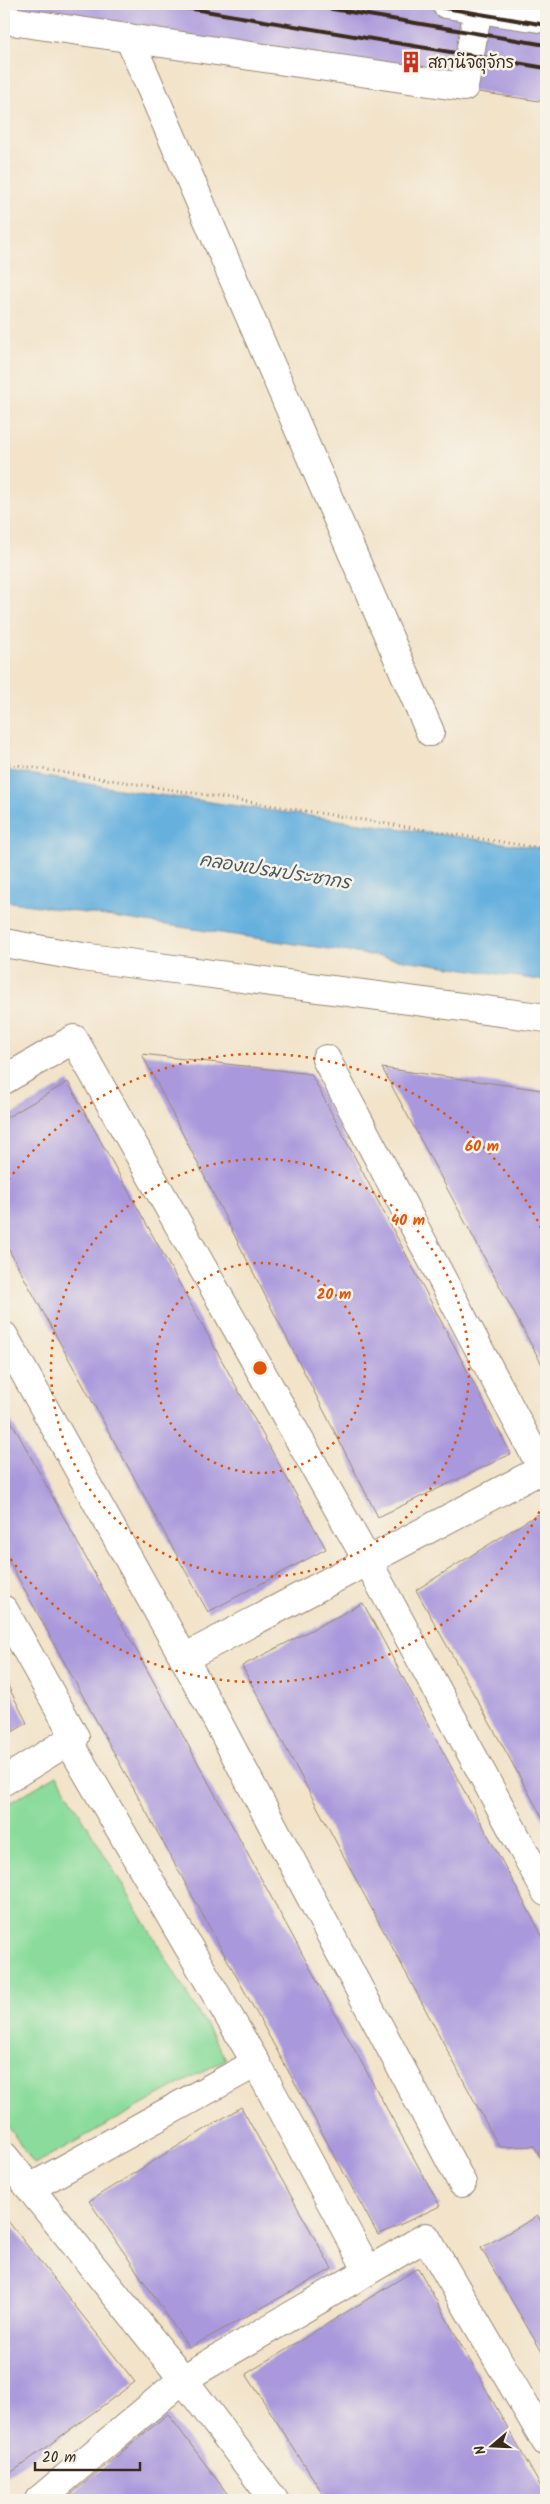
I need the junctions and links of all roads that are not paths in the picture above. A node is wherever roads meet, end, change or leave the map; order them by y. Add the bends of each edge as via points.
1 (446, 4) edge
2 (478, 8) junction
3 (546, 19) edge
4 (4, 20) edge
5 (129, 38) junction
6 (430, 732) dead end
7 (4, 943) edge
8 (546, 1018) edge
9 (326, 1059) dead end
10 (4, 1080) edge
11 (4, 1336) edge
12 (545, 1471) edge
13 (367, 1560) junction
14 (4, 1610) edge
15 (184, 1658) junction
16 (69, 1742) junction
17 (4, 1781) edge
18 (546, 1892) edge
19 (256, 2063) junction
20 (4, 2156) edge
21 (462, 2184) dead end
22 (30, 2188) junction
23 (368, 2270) junction
24 (183, 2379) junction
25 (546, 2442) edge
26 (39, 2500) edge
27 (274, 2500) edge

1 - 2 street
2 - 3 street
2 - 5 street via 464,87
4 - 5 street
5 - 6 street
7 - 8 street via 82,957
9 - 12 street
10 - 13 street via 74,1039
11 - 15 street
12 - 13 street
13 - 15 street
13 - 18 street
14 - 16 street via 74,1737
15 - 21 street
16 - 17 street
16 - 19 street
19 - 22 street
19 - 23 street
20 - 22 street
22 - 24 street
23 - 24 street
23 - 25 street via 426,2237
24 - 26 street
24 - 27 street

